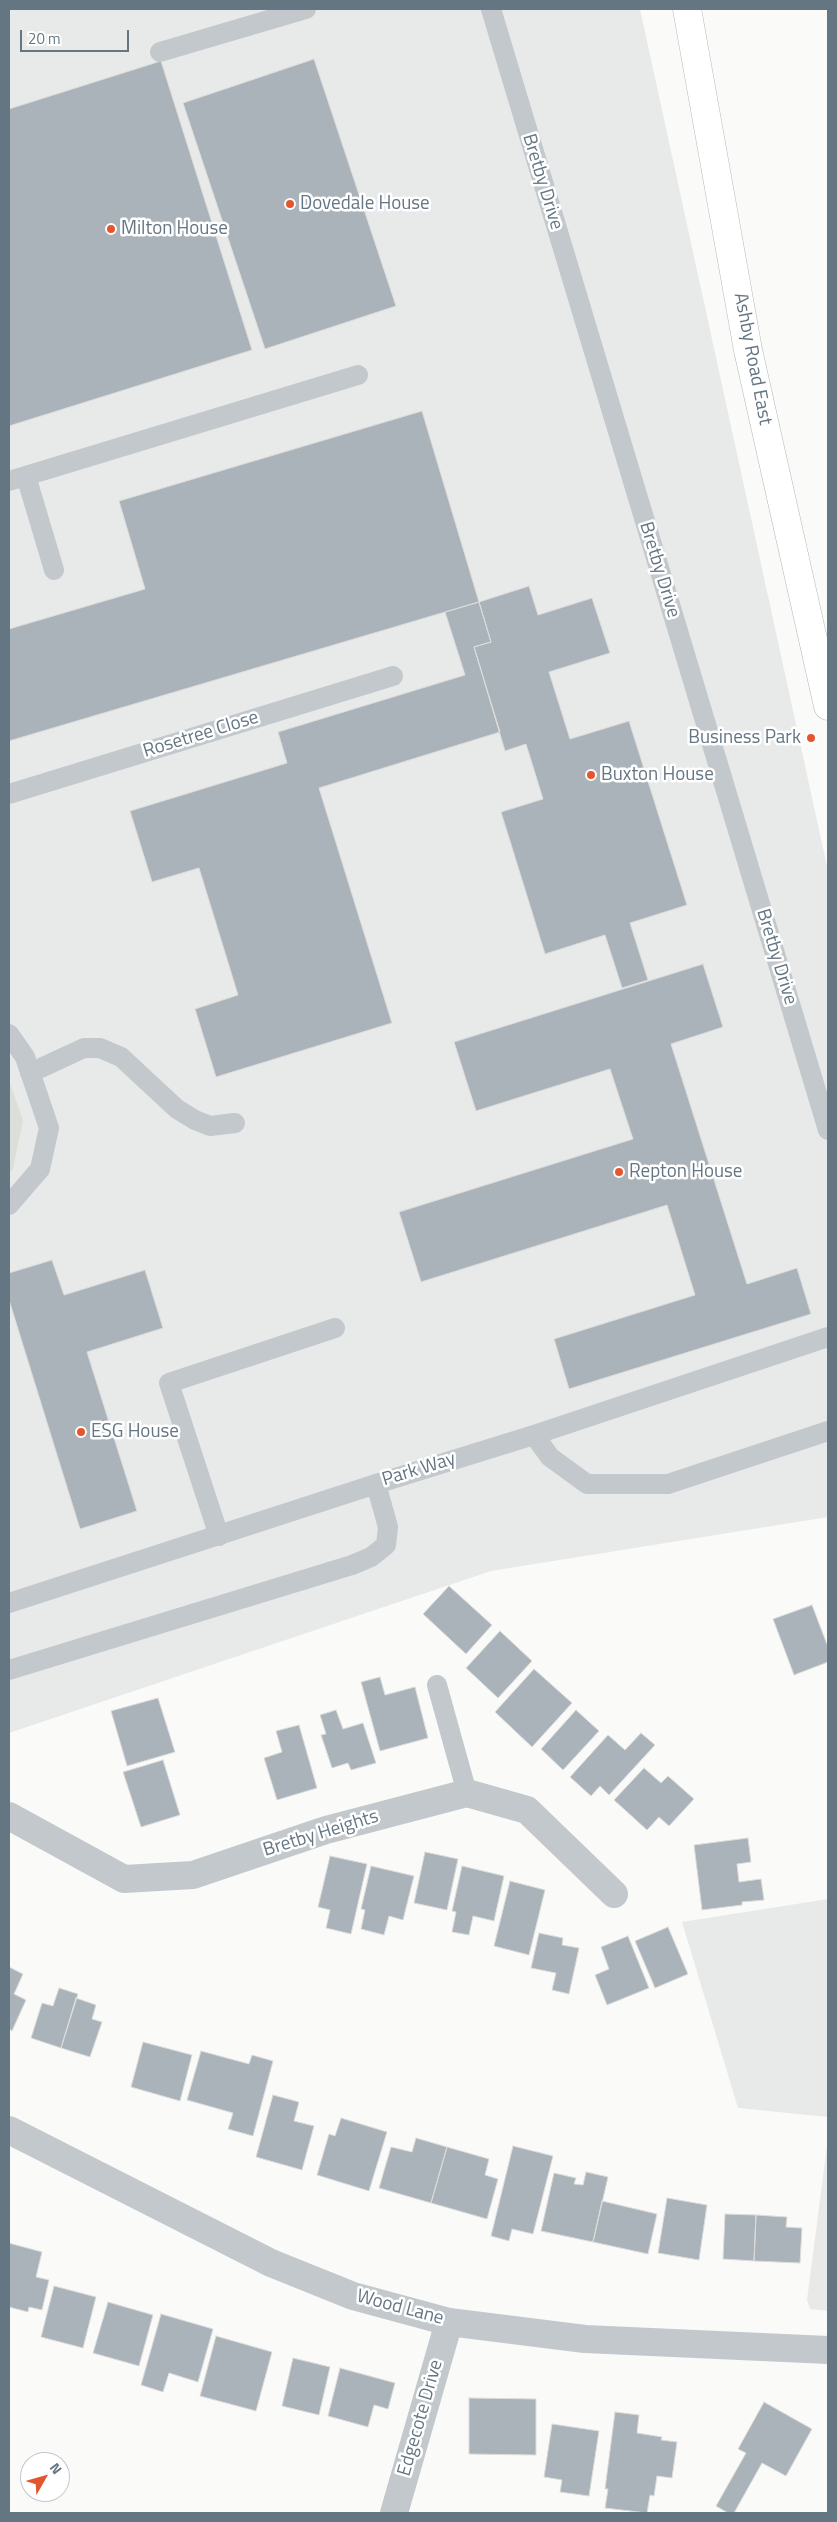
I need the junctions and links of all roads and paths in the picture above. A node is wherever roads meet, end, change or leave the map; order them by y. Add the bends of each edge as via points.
1 (306, 9) edge
2 (491, 9) edge
3 (687, 9) edge
4 (160, 52) dead end
5 (358, 376) dead end
6 (18, 478) edge
7 (54, 570) dead end
8 (393, 676) dead end
9 (828, 706) edge
10 (9, 794) edge
11 (9, 1034) edge
12 (28, 1065) junction
13 (235, 1122) dead end
14 (828, 1130) edge
15 (9, 1205) edge
16 (335, 1328) dead end
17 (828, 1337) edge
18 (828, 1431) edge
19 (534, 1435) junction
20 (376, 1484) junction
21 (220, 1536) junction
22 (9, 1603) edge
23 (9, 1670) edge
24 (437, 1685) dead end
25 (467, 1793) junction
26 (9, 1816) edge
27 (614, 1894) dead end
28 (9, 2130) edge
29 (448, 2322) junction
30 (828, 2350) edge
31 (394, 2513) edge

1 - 4 lane
2 - 14 lane, Bretby Drive
3 - 9 highway, Ashby Road East via 748,350
5 - 6 lane
6 - 7 lane
8 - 10 lane, Rosetree Close
11 - 12 lane
12 - 13 lane via 84,1048 100,1048 121,1057 177,1109 195,1120 210,1126
12 - 15 lane via 49,1128 40,1169
16 - 21 lane via 169,1383
17 - 19 lane, Park Way
18 - 19 lane via 668,1484 587,1484 550,1457
19 - 20 lane, Park Way
20 - 21 lane, Park Way
20 - 23 lane via 388,1527 386,1545 372,1557
21 - 22 lane, Park Way
24 - 25 lane
25 - 26 street, Bretby Heights via 326,1830 193,1875 124,1879
25 - 27 street via 527,1810
28 - 29 street, Wood Lane via 272,2263 353,2296
29 - 30 street, Wood Lane via 585,2339
29 - 31 street, Edgecote Drive

